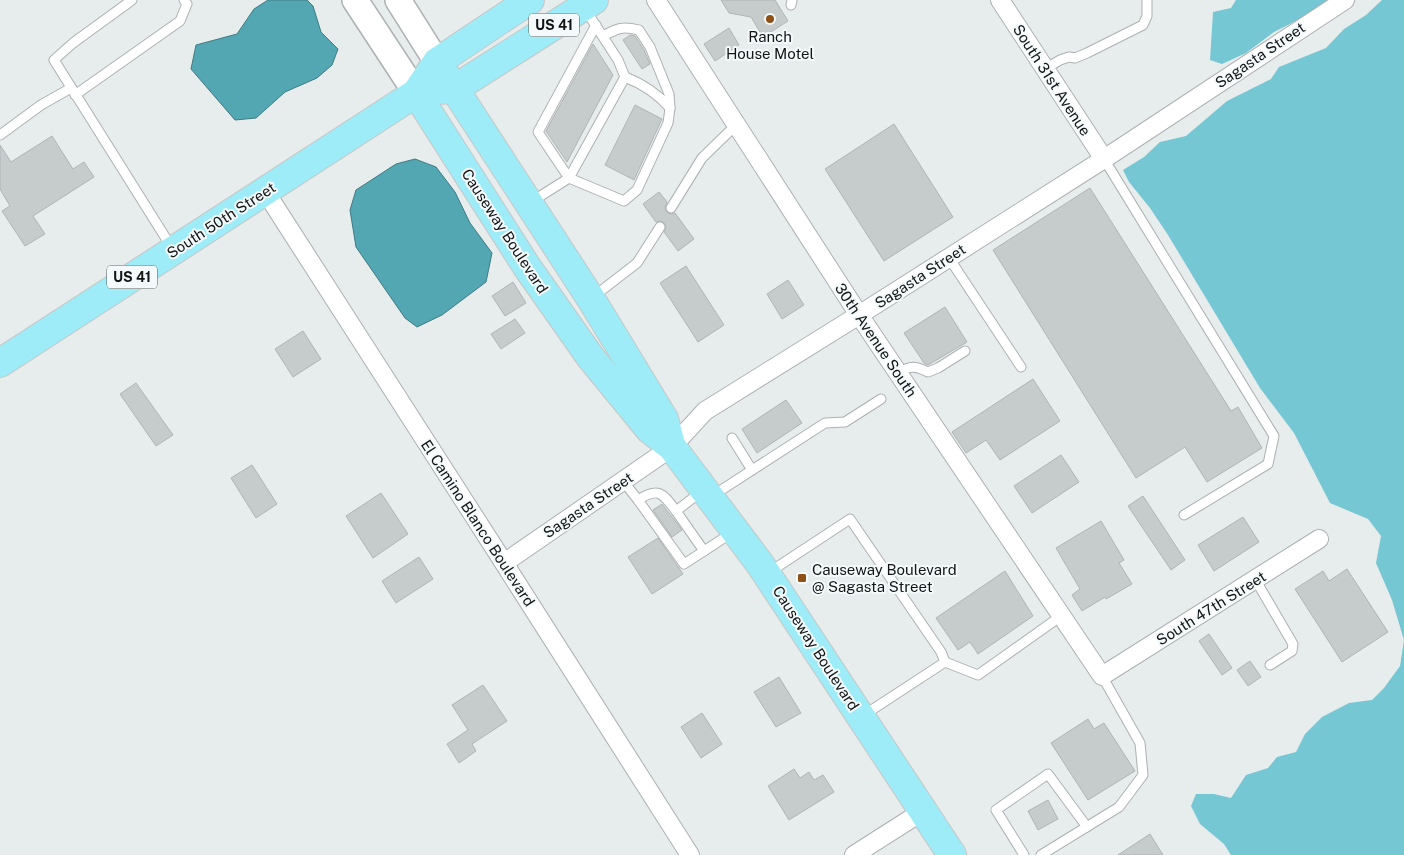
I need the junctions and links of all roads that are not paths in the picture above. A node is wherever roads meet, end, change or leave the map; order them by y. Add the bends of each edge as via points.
1 (132, 0) edge
2 (184, 0) edge
3 (355, 0) edge
4 (398, 0) edge
5 (530, 0) edge
6 (656, 0) edge
7 (1000, 0) edge
8 (1147, 0) edge
9 (1345, 0) edge
10 (591, 10) edge
11 (603, 36) junction
12 (437, 62) junction
13 (1045, 70) junction
14 (625, 77) junction
15 (454, 88) junction
16 (73, 91) junction
17 (416, 93) junction
18 (670, 108) junction
19 (736, 125) junction
20 (0, 135) edge
21 (1104, 159) junction
22 (569, 178) junction
23 (264, 191) junction
24 (529, 203) junction
25 (672, 208) dead end
26 (660, 226) dead end
27 (173, 251) junction
28 (949, 258) junction
29 (591, 298) junction
30 (859, 315) junction
31 (965, 351) dead end
32 (0, 363) edge
33 (1021, 367) dead end
34 (898, 373) junction
35 (881, 399) dead end
36 (732, 438) dead end
37 (672, 447) junction
38 (752, 470) junction
39 (623, 481) junction
40 (707, 493) junction
41 (638, 500) junction
42 (676, 511) junction
43 (1184, 515) dead end
44 (735, 530) junction
45 (1319, 539) dead end
46 (704, 551) junction
47 (504, 563) junction
48 (767, 574) junction
49 (1255, 579) junction
50 (1061, 616) junction
51 (945, 662) junction
52 (1270, 665) dead end
53 (1102, 676) junction
54 (862, 717) junction
55 (924, 811) junction
56 (1087, 827) junction
57 (948, 854) edge
58 (690, 855) edge
59 (854, 855) edge
60 (1024, 855) edge
61 (1041, 855) edge

1 - 16 lane via 54,60
2 - 16 lane via 187,4 180,21
3 - 17 main road, Causeway Boulevard
4 - 12 main road, Causeway Boulevard
5 - 12 main road, South 50th Street / US 41
6 - 19 street, 30th Avenue South
7 - 13 street, South 31st Avenue
8 - 13 lane via 1147,16 1143,25 1087,54 1060,60
9 - 21 street, Sagasta Street
10 - 11 lane
10 - 15 main road, South 50th Street / US 41
10 - 22 lane via 538,132
11 - 14 lane
11 - 18 lane via 619,28 639,30 650,46 669,94
12 - 15 main road, Causeway Boulevard
12 - 17 main road, South 50th Street / US 41
13 - 21 street, South 31st Avenue
14 - 18 lane via 657,94
14 - 22 lane
15 - 17 main road, South 50th Street / US 41
15 - 24 main road, Causeway Boulevard
16 - 20 lane via 42,105
16 - 27 lane
17 - 23 main road, South 50th Street / US 41
17 - 37 main road, Causeway Boulevard via 527,266 591,358 650,430
18 - 22 lane via 668,123 637,190 624,201
19 - 25 lane via 702,158
19 - 30 street, 30th Avenue South
21 - 28 street, Sagasta Street
21 - 43 lane via 1274,436 1268,464
22 - 24 lane
23 - 27 main road, South 50th Street / US 41
23 - 47 street, El Camino Blanco Boulevard
24 - 29 main road, Causeway Boulevard
26 - 29 lane via 637,262
27 - 32 main road, South 50th Street / US 41
28 - 30 street, Sagasta Street
28 - 33 lane
29 - 37 main road, Causeway Boulevard via 664,419
30 - 34 street, 30th Avenue South
30 - 37 street, Sagasta Street via 705,411
31 - 34 lane via 928,372 914,366
34 - 50 street, 30th Avenue South
35 - 38 lane via 844,422 825,423
36 - 38 lane
37 - 39 street, Sagasta Street
37 - 40 main road, Causeway Boulevard
38 - 40 lane
39 - 41 lane
39 - 47 street, Sagasta Street
40 - 42 lane
40 - 44 main road, Causeway Boulevard
41 - 42 lane via 649,493 659,493
41 - 46 lane via 684,564
42 - 46 lane
44 - 46 lane
44 - 48 main road, Causeway Boulevard
45 - 49 street, South 47th Street
47 - 58 street, El Camino Blanco Boulevard
48 - 51 lane via 850,520
48 - 54 main road, Causeway Boulevard
49 - 52 lane via 1293,644 1292,651
49 - 53 street, South 47th Street
50 - 51 lane via 978,675
50 - 53 street, 30th Avenue South
51 - 54 lane
53 - 56 lane via 1140,743 1143,775 1119,808
54 - 55 main road, Causeway Boulevard
55 - 57 main road, Causeway Boulevard
55 - 59 street
56 - 60 lane via 1048,774 996,810
56 - 61 lane

